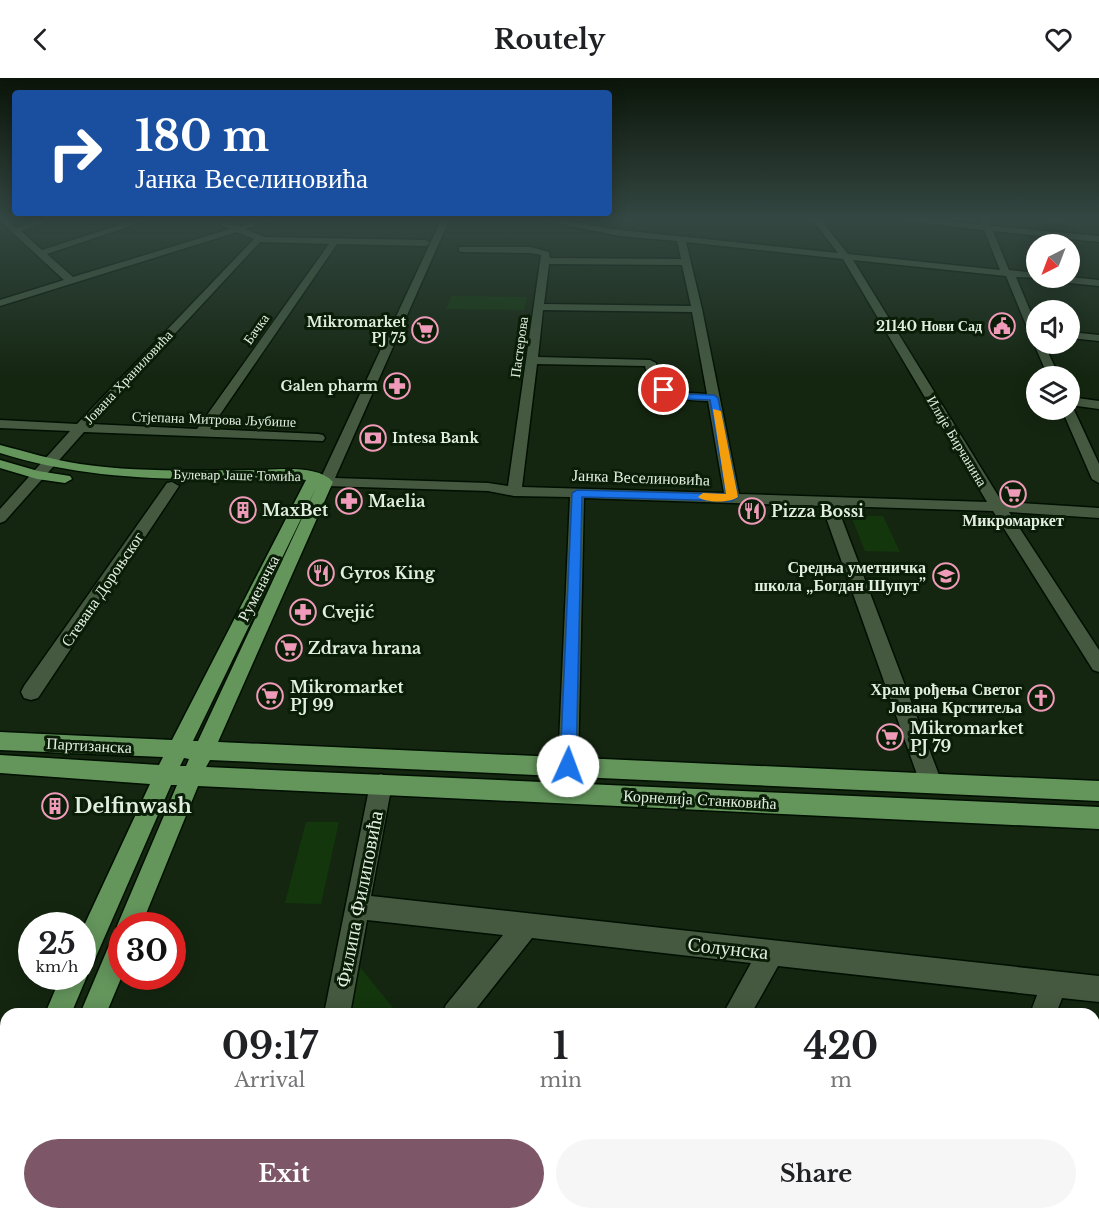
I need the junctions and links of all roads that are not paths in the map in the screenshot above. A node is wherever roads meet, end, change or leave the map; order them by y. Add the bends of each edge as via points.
1 (59, 271) edge
2 (103, 271) edge
3 (228, 271) edge
4 (314, 271) edge
5 (413, 271) edge
6 (420, 271) edge
7 (544, 271) edge
8 (688, 271) edge
9 (854, 271) edge
10 (1000, 271) edge
11 (1007, 272) junction
12 (1026, 274) edge
13 (1080, 278) edge
14 (1080, 280) edge
15 (71, 281) junction
16 (1099, 281) edge
17 (0, 303) edge
18 (539, 307) junction
19 (697, 309) junction
20 (1026, 312) edge
21 (1080, 336) edge
22 (1099, 338) edge
23 (532, 360) junction
24 (714, 398) junction
25 (1080, 402) edge
26 (1099, 405) edge
27 (1072, 420) edge
28 (0, 424) edge
29 (80, 428) junction
30 (201, 433) junction
31 (318, 438) dead end
32 (0, 449) edge
33 (0, 464) edge
34 (42, 470) junction
35 (1099, 479) edge
36 (316, 482) junction
37 (172, 486) junction
38 (514, 491) junction
39 (577, 493) junction
40 (732, 497) junction
41 (827, 500) junction
42 (997, 506) junction
43 (1099, 513) edge
44 (0, 518) edge
45 (1099, 665) edge
46 (32, 692) dead end
47 (0, 741) edge
48 (178, 748) junction
49 (205, 750) junction
50 (0, 764) edge
51 (568, 766) junction
52 (165, 775) junction
53 (192, 776) junction
54 (931, 783) junction
55 (381, 784) junction
56 (1099, 791) edge
57 (1099, 818) edge
58 (358, 906) junction
59 (135, 912) edge
60 (527, 925) junction
61 (96, 928) edge
62 (772, 952) junction
63 (108, 978) edge
64 (1054, 983) junction
65 (1099, 988) edge
66 (68, 990) edge
67 (61, 1008) edge
68 (96, 1008) edge
69 (338, 1008) edge
70 (460, 1008) edge
71 (739, 1008) edge
72 (1045, 1008) edge

1 - 15 street
2 - 15 street
3 - 29 street, Јована Храниловића
4 - 30 street, Бачка
5 - 36 street, Руменачка
6 - 36 street, Руменачка
7 - 18 street, Пастерова
8 - 19 street
9 - 42 street, Илије Бирчанина
10 - 11 street
11 - 12 street
11 - 20 street
13 - 16 street
14 - 16 street
15 - 17 street
18 - 19 street
18 - 23 street, Пастерова
19 - 24 street
21 - 22 street
23 - 24 street via 650,363 654,379 664,390
23 - 38 street, Пастерова
24 - 40 street
25 - 26 street
27 - 35 street
28 - 29 street, Стјепана Митрова Љубише
29 - 30 street, Стјепана Митрова Љубише
29 - 34 street, Јована Храниловића
30 - 31 street, Стјепана Митрова Љубише
32 - 34 main road, Булевар Јаше Томића
33 - 34 main road, Булевар Јаше Томића
34 - 36 main road, Булевар Јаше Томића
34 - 37 main road, Булевар Јаше Томића via 63,479
34 - 44 street, Јована Храниловића
36 - 37 main road, Булевар Јаше Томића
36 - 38 street, Јанка Веселиновића
36 - 48 main road, Руменачка
36 - 49 main road, Руменачка
37 - 46 street, Стевана Дороњског
38 - 39 street, Јанка Веселиновића
39 - 40 street, Јанка Веселиновића
39 - 51 street
40 - 41 street, Јанка Веселиновића
41 - 42 street, Јанка Веселиновића
41 - 54 street
42 - 43 street, Јанка Веселиновића
42 - 45 street, Илије Бирчанина
47 - 48 main road, Партизанска
48 - 49 main road, Партизанска
48 - 52 main road, Руменачка
49 - 51 main road, Корнелија Станковића
49 - 53 main road, Руменачка
50 - 52 main road, Партизанска
51 - 54 main road, Корнелија Станковића
52 - 53 main road, Партизанска
52 - 61 main road, Руменачка
53 - 55 main road, Корнелија Станковића
53 - 59 main road, Руменачка
54 - 56 main road, Корнелија Станковића
55 - 57 main road, Корнелија Станковића
55 - 58 street, Филипа Филиповића
58 - 60 street, Солунска
58 - 69 street, Филипа Филиповића
60 - 62 street, Солунска
60 - 70 street
62 - 64 street, Солунска
62 - 71 street
63 - 68 main road
64 - 65 street, Солунска
64 - 72 street
66 - 67 main road

